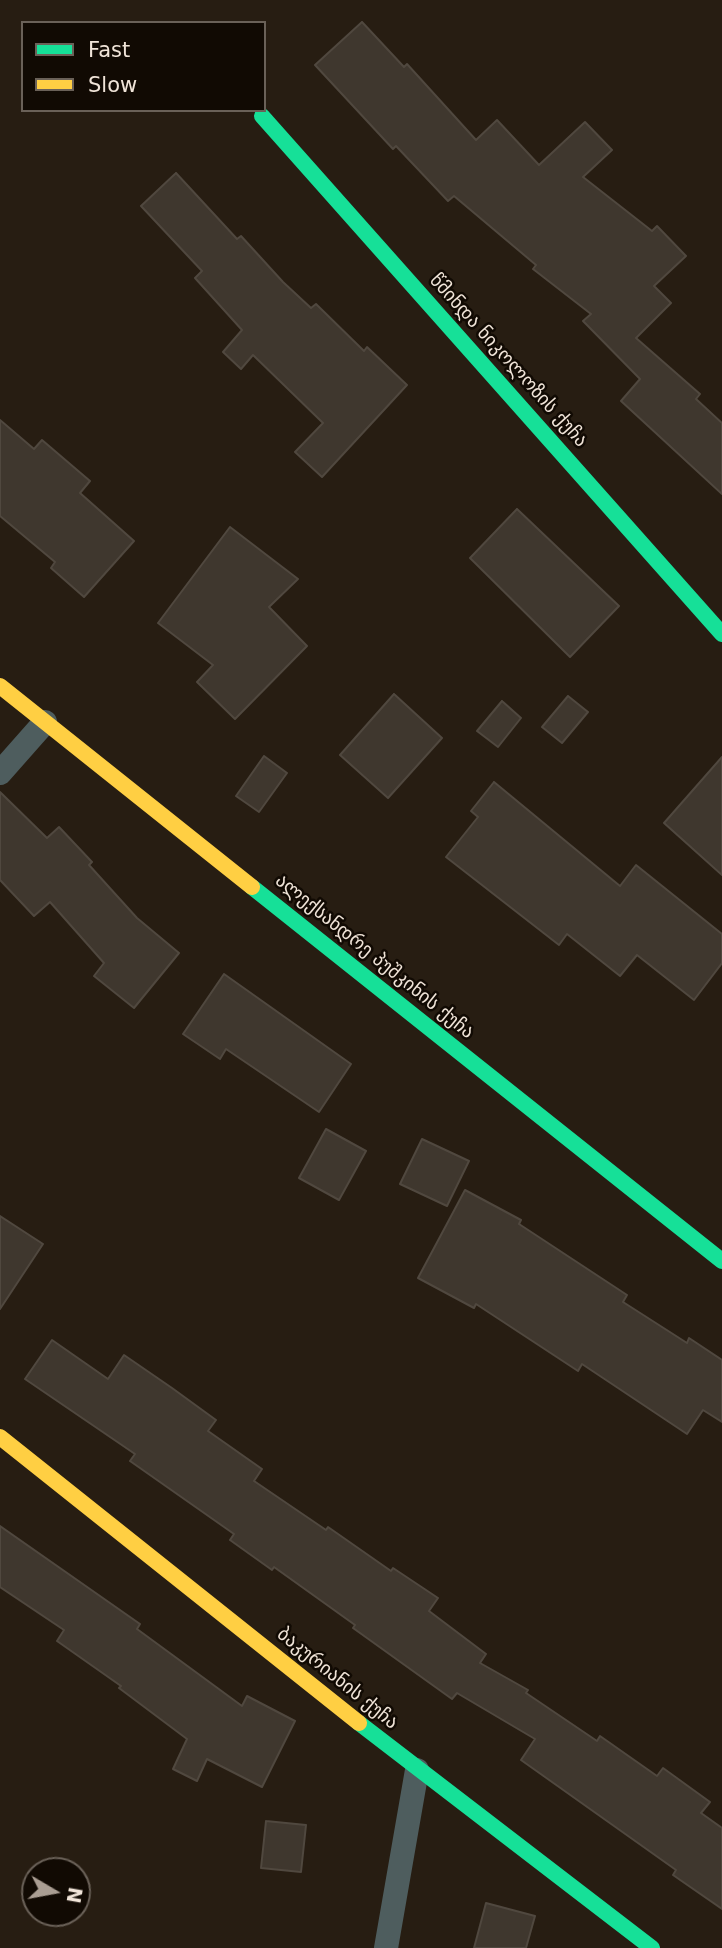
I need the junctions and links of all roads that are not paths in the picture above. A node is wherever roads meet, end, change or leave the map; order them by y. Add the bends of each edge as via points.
1 (262, 117) dead end
2 (722, 634) edge
3 (0, 685) edge
4 (45, 722) junction
5 (0, 773) edge
6 (722, 1262) edge
7 (0, 1437) edge
8 (417, 1770) junction
9 (386, 1948) edge
10 (652, 1948) edge

1 - 2 street, წმინდა ნიკოლოზის ქუჩა
3 - 4 street, ალექსანდრე პუშკინის ქუჩა
4 - 5 street
4 - 6 street, ალექსანდრე პუშკინის ქუჩა
7 - 8 street, ბაკურიანის ქუჩა
8 - 9 street
8 - 10 street, ბაკურიანის ქუჩა

